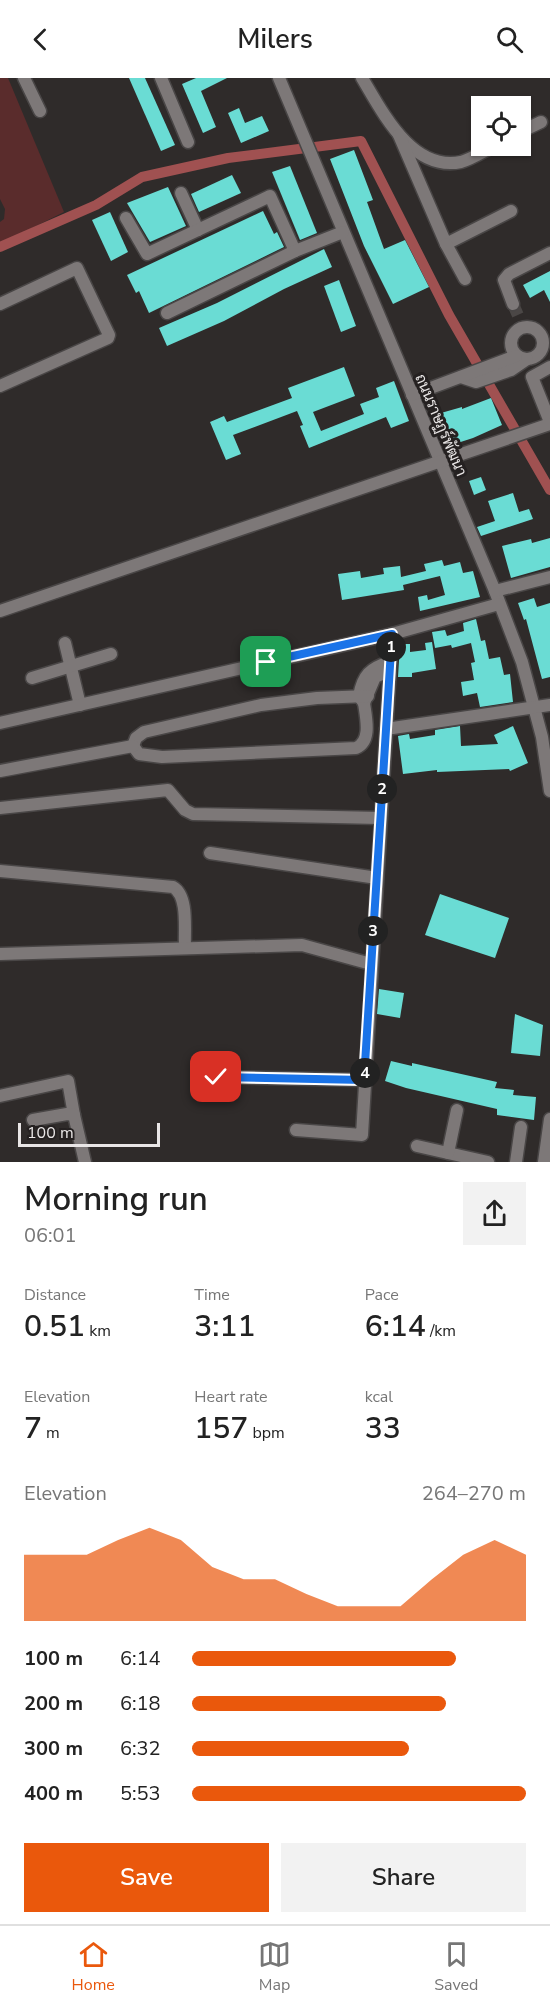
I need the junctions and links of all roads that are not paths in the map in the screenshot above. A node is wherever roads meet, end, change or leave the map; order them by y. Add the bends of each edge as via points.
1 (24, 78) edge
2 (161, 78) edge
3 (279, 78) edge
4 (362, 78) edge
5 (40, 111) dead end
6 (541, 122) dead end
7 (531, 127) edge
8 (399, 135) junction
9 (188, 142) dead end
10 (474, 156) edge
11 (181, 194) dead end
12 (512, 211) dead end
13 (126, 218) dead end
14 (198, 230) junction
15 (343, 232) junction
16 (446, 244) junction
17 (295, 251) junction
18 (550, 253) edge
19 (465, 279) dead end
20 (0, 304) edge
21 (513, 304) tunnel mouth
22 (167, 313) dead end
23 (545, 330) edge
24 (522, 358) junction
25 (550, 367) edge
26 (0, 386) edge
27 (412, 395) junction
28 (550, 423) edge
29 (439, 460) junction
30 (550, 577) edge
31 (497, 598) junction
32 (0, 611) edge
33 (392, 634) junction
34 (65, 643) dead end
35 (111, 654) dead end
36 (390, 666) junction
37 (71, 667) junction
38 (32, 678) dead end
39 (364, 698) junction
40 (80, 705) junction
41 (550, 705) edge
42 (534, 707) junction
43 (0, 723) edge
44 (386, 729) junction
45 (133, 746) junction
46 (0, 771) edge
47 (550, 791) edge
48 (0, 808) edge
49 (380, 818) junction
50 (210, 853) dead end
51 (0, 871) edge
52 (377, 878) junction
53 (185, 947) junction
54 (0, 954) edge
55 (371, 964) junction
56 (216, 1077) dead end
57 (364, 1080) junction
58 (0, 1096) edge
59 (457, 1110) dead end
60 (74, 1115) junction
61 (550, 1119) edge
62 (33, 1120) dead end
63 (521, 1127) dead end
64 (296, 1130) dead end
65 (549, 1135) edge
66 (417, 1146) dead end
67 (448, 1153) junction
68 (85, 1162) edge
69 (488, 1162) edge
70 (516, 1162) edge
71 (544, 1162) edge

1 - 5 street
2 - 9 street
3 - 15 street, ถนนราษฏร์พัฒนา
4 - 8 street
6 - 7 street
8 - 10 street via 428,160 462,162
8 - 16 street
11 - 14 street
12 - 16 street
13 - 14 street via 146,255
14 - 17 street via 270,196
15 - 17 street
15 - 27 street, ถนนราษฏร์พัฒนา
16 - 19 street
17 - 22 street
18 - 21 street via 504,280
20 - 26 street via 77,268 109,335
23 - 24 street via 538,355
23 - 24 street via 521,323 510,345
24 - 27 street via 512,370 498,368
25 - 28 street via 532,377
27 - 29 street, ถนนราษฏร์พัฒนา
28 - 29 street
29 - 31 street, ถนนราษฏร์พัฒนา
29 - 32 street
30 - 31 street
31 - 33 street
31 - 42 street, ถนนราษฏร์พัฒนา via 522,662
33 - 36 street
33 - 40 street
34 - 37 street
35 - 37 street
36 - 39 street via 369,671 363,678
36 - 44 street
37 - 38 street
37 - 40 street
39 - 45 street via 317,698 261,705 144,732
39 - 45 street via 366,738 356,748 162,757 139,754
40 - 43 street
41 - 42 street
42 - 44 street
42 - 47 street, ถนนราษฏร์พัฒนา
44 - 49 street
45 - 46 street
48 - 49 street via 168,790 193,814
49 - 52 street
50 - 52 street
51 - 53 street via 173,887 183,903
52 - 55 street
53 - 54 street
53 - 55 street via 302,945
55 - 57 street
56 - 57 street
57 - 64 street via 362,1135
58 - 60 street via 68,1082
59 - 67 street
60 - 62 street
60 - 68 street
61 - 65 street
63 - 70 street
65 - 71 street
66 - 67 street
67 - 69 street

